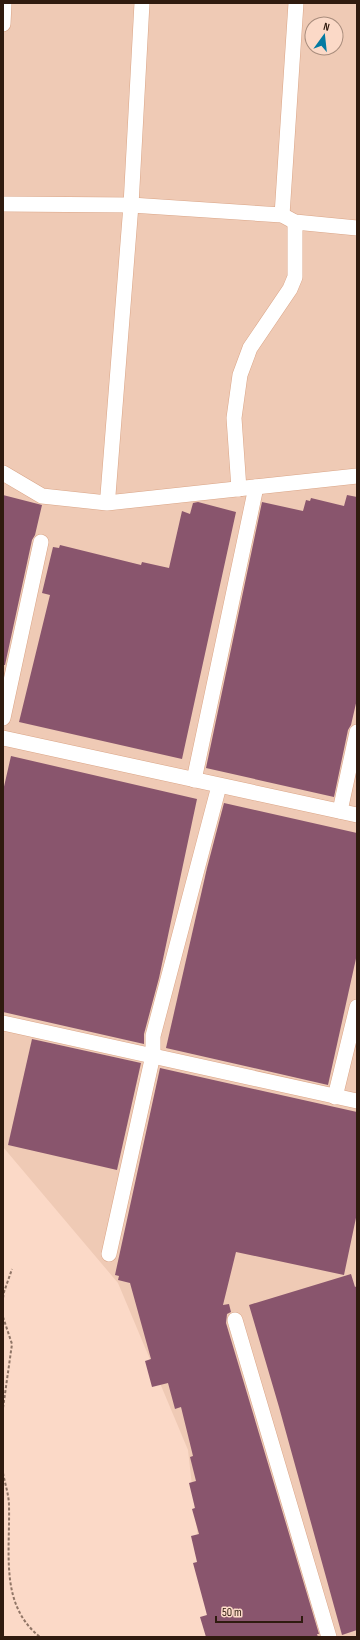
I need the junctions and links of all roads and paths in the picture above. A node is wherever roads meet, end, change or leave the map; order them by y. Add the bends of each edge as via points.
1 (4, 3) edge
2 (142, 3) edge
3 (296, 3) edge
4 (3, 24) edge
5 (3, 204) edge
6 (132, 205) junction
7 (288, 219) junction
8 (357, 228) edge
9 (3, 473) edge
10 (357, 476) edge
11 (256, 486) junction
12 (239, 488) junction
13 (108, 495) dead end
14 (41, 542) dead end
15 (3, 718) edge
16 (357, 732) edge
17 (3, 738) edge
18 (194, 780) junction
19 (219, 786) junction
20 (340, 811) junction
21 (357, 815) edge
22 (357, 1007) edge
23 (3, 1022) edge
24 (153, 1055) junction
25 (335, 1097) junction
26 (357, 1101) edge
27 (109, 1254) dead end
28 (12, 1269) dead end
29 (3, 1298) edge
30 (3, 1317) edge
31 (235, 1320) dead end
32 (3, 1408) edge
33 (3, 1473) edge
34 (5, 1557) dead end
35 (19, 1619) dead end
36 (40, 1637) edge
37 (329, 1637) edge

1 - 4 street
2 - 6 street
3 - 7 street
5 - 6 street
6 - 7 street
6 - 13 street
7 - 8 street
7 - 12 street via 295,277 290,289 250,348 240,375 234,418
9 - 12 street via 42,496 107,503
10 - 11 street
11 - 12 street
11 - 18 street
14 - 15 street
16 - 20 street
17 - 18 street
18 - 19 street
19 - 20 street
19 - 24 street via 154,1036
20 - 21 street
22 - 25 street
23 - 24 street
24 - 25 street
24 - 27 street
25 - 26 street
28 - 29 path
30 - 32 path via 12,1344
31 - 37 street
33 - 34 path via 9,1505
35 - 36 path

